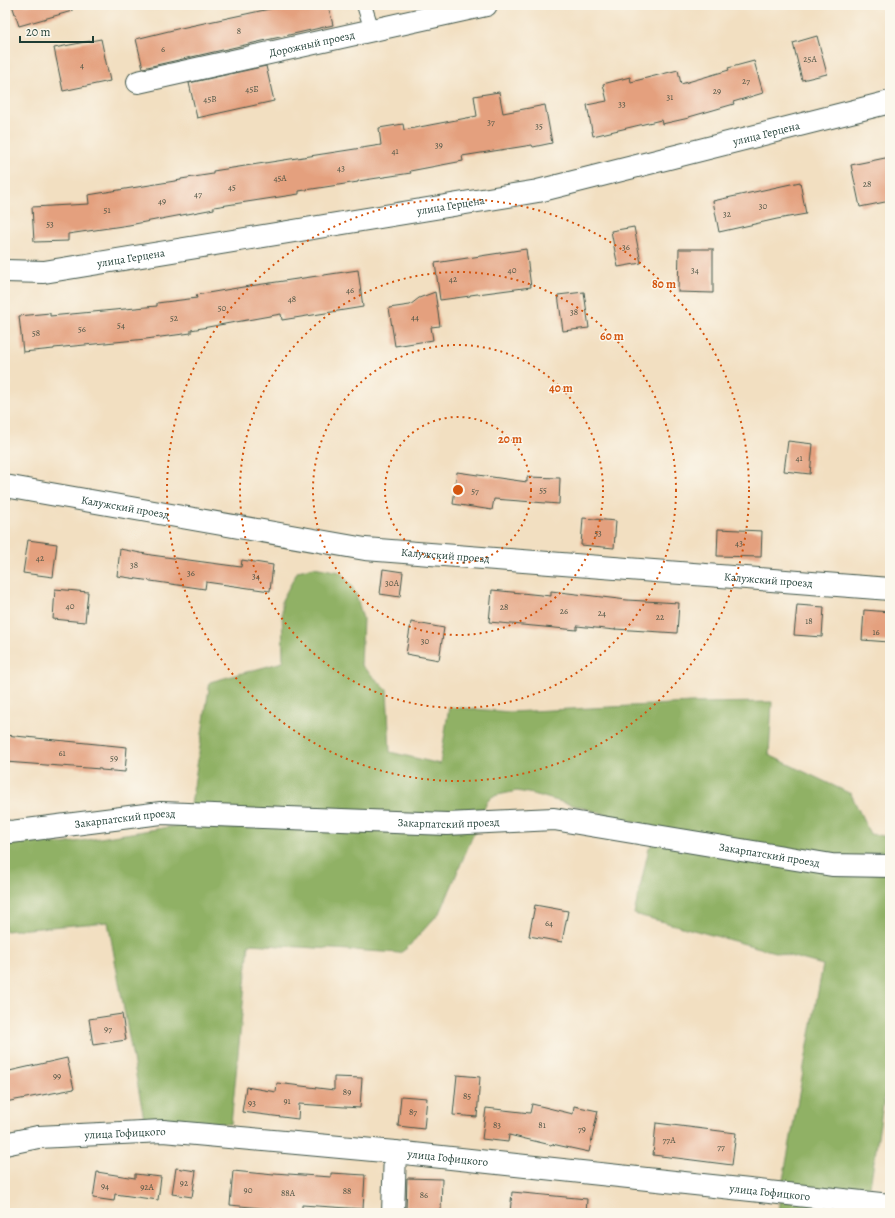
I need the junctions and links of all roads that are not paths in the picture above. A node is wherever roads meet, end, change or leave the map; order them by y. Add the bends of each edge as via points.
1 (364, 5) edge
2 (486, 5) edge
3 (372, 30) junction
4 (138, 82) dead end
5 (890, 102) edge
6 (5, 271) edge
7 (5, 486) edge
8 (890, 589) edge
9 (5, 832) edge
10 (890, 866) edge
11 (5, 1144) edge
12 (395, 1152) junction
13 (890, 1205) edge
14 (393, 1213) edge

1 - 3 lane
2 - 3 street, Дорожный проезд
3 - 4 street, Дорожный проезд
5 - 6 street, улица Герцена via 538,191 44,272
7 - 8 street, Калужский проезд via 365,549
9 - 10 street, Закарпатский проезд via 161,813 447,824 554,819 832,865
11 - 12 street, улица Гофицкого via 38,1137 163,1131
12 - 13 street, улица Гофицкого
12 - 14 street

